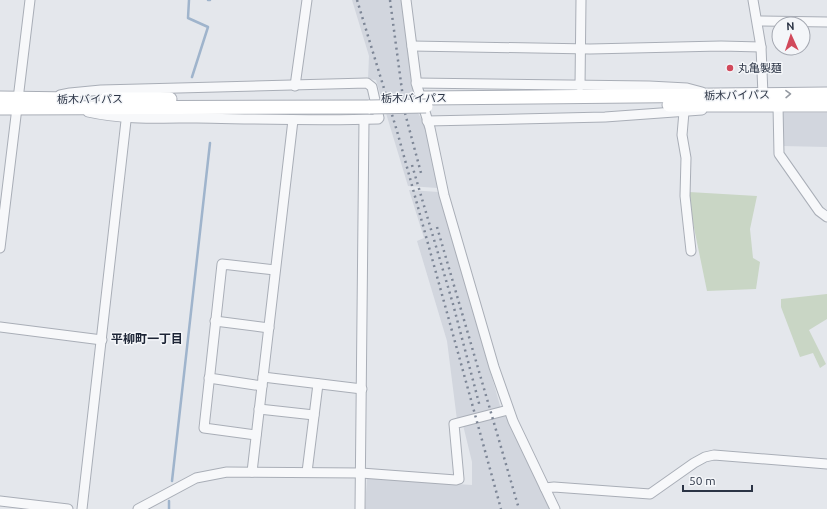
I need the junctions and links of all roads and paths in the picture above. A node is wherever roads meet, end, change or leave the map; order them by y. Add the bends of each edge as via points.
1 (30, 0) edge
2 (307, 0) edge
3 (406, 0) edge
4 (581, 0) edge
5 (753, 0) edge
6 (758, 21) junction
7 (827, 22) edge
8 (412, 46) junction
9 (761, 47) junction
10 (580, 49) junction
11 (416, 83) junction
12 (295, 86) junction
13 (580, 86) junction
14 (827, 94) edge
15 (763, 95) junction
16 (0, 98) edge
17 (48, 98) junction
18 (717, 100) junction
19 (370, 102) junction
20 (17, 103) junction
21 (827, 105) edge
22 (778, 106) junction
23 (0, 108) edge
24 (684, 112) junction
25 (127, 113) junction
26 (293, 120) junction
27 (364, 120) junction
28 (427, 120) junction
29 (827, 217) edge
30 (0, 248) edge
31 (691, 251) dead end
32 (275, 270) junction
33 (216, 321) junction
34 (0, 327) edge
35 (269, 328) junction
36 (102, 340) junction
37 (209, 378) junction
38 (263, 382) junction
39 (318, 384) junction
40 (362, 389) junction
41 (259, 409) junction
42 (508, 410) junction
43 (314, 415) junction
44 (256, 435) junction
45 (827, 464) edge
46 (252, 472) junction
47 (307, 472) junction
48 (361, 473) junction
49 (545, 488) junction
50 (0, 501) edge
51 (68, 509) edge
52 (82, 509) edge
53 (138, 509) edge
54 (360, 509) edge
55 (555, 509) edge

1 - 20 street
2 - 12 street
3 - 8 street
4 - 10 street
5 - 6 street
6 - 7 street
6 - 9 street
8 - 10 street
8 - 11 street
9 - 10 street
9 - 15 street
10 - 13 street
11 - 13 street
11 - 28 street
12 - 17 street via 101,90 70,92
12 - 27 street via 371,84 379,118
13 - 18 street via 687,88
15 -> 14 main road, 栃木バイパス
15 - 18 main road, 栃木バイパス
16 - 20 main road, 栃木バイパス
17 - 19 main road, 栃木バイパス
17 - 20 main road, 栃木バイパス
18 - 19 main road, 栃木バイパス, bridge
18 - 22 main road, 栃木バイパス
18 - 24 street
19 - 25 main road, 栃木バイパス
20 - 23 main road, 栃木バイパス
20 - 25 main road, 栃木バイパス
20 - 30 street
21 - 22 main road, 栃木バイパス
22 - 29 street via 779,154 819,211
24 - 28 street via 605,117
24 - 31 street via 682,135 686,158 685,196
25 - 26 street via 173,118
25 - 36 street
26 - 27 street
26 - 32 street
27 - 40 street
28 - 42 street via 447,202
32 - 33 street via 222,264
32 - 35 street
33 - 35 street
33 - 37 street
34 - 36 street
35 - 38 street
36 - 52 street
37 - 38 street
37 - 44 street via 204,428
38 - 39 street
38 - 41 street
39 - 40 street
39 - 43 street
40 - 48 street
41 - 43 street
41 - 44 street
42 - 48 street via 454,424 459,479
42 - 49 street
43 - 47 street
44 - 46 street
45 - 49 street via 711,455 694,463 650,494
46 - 47 street
46 - 53 street via 196,478
47 - 48 street
48 - 54 street
49 - 55 street
50 - 51 street

